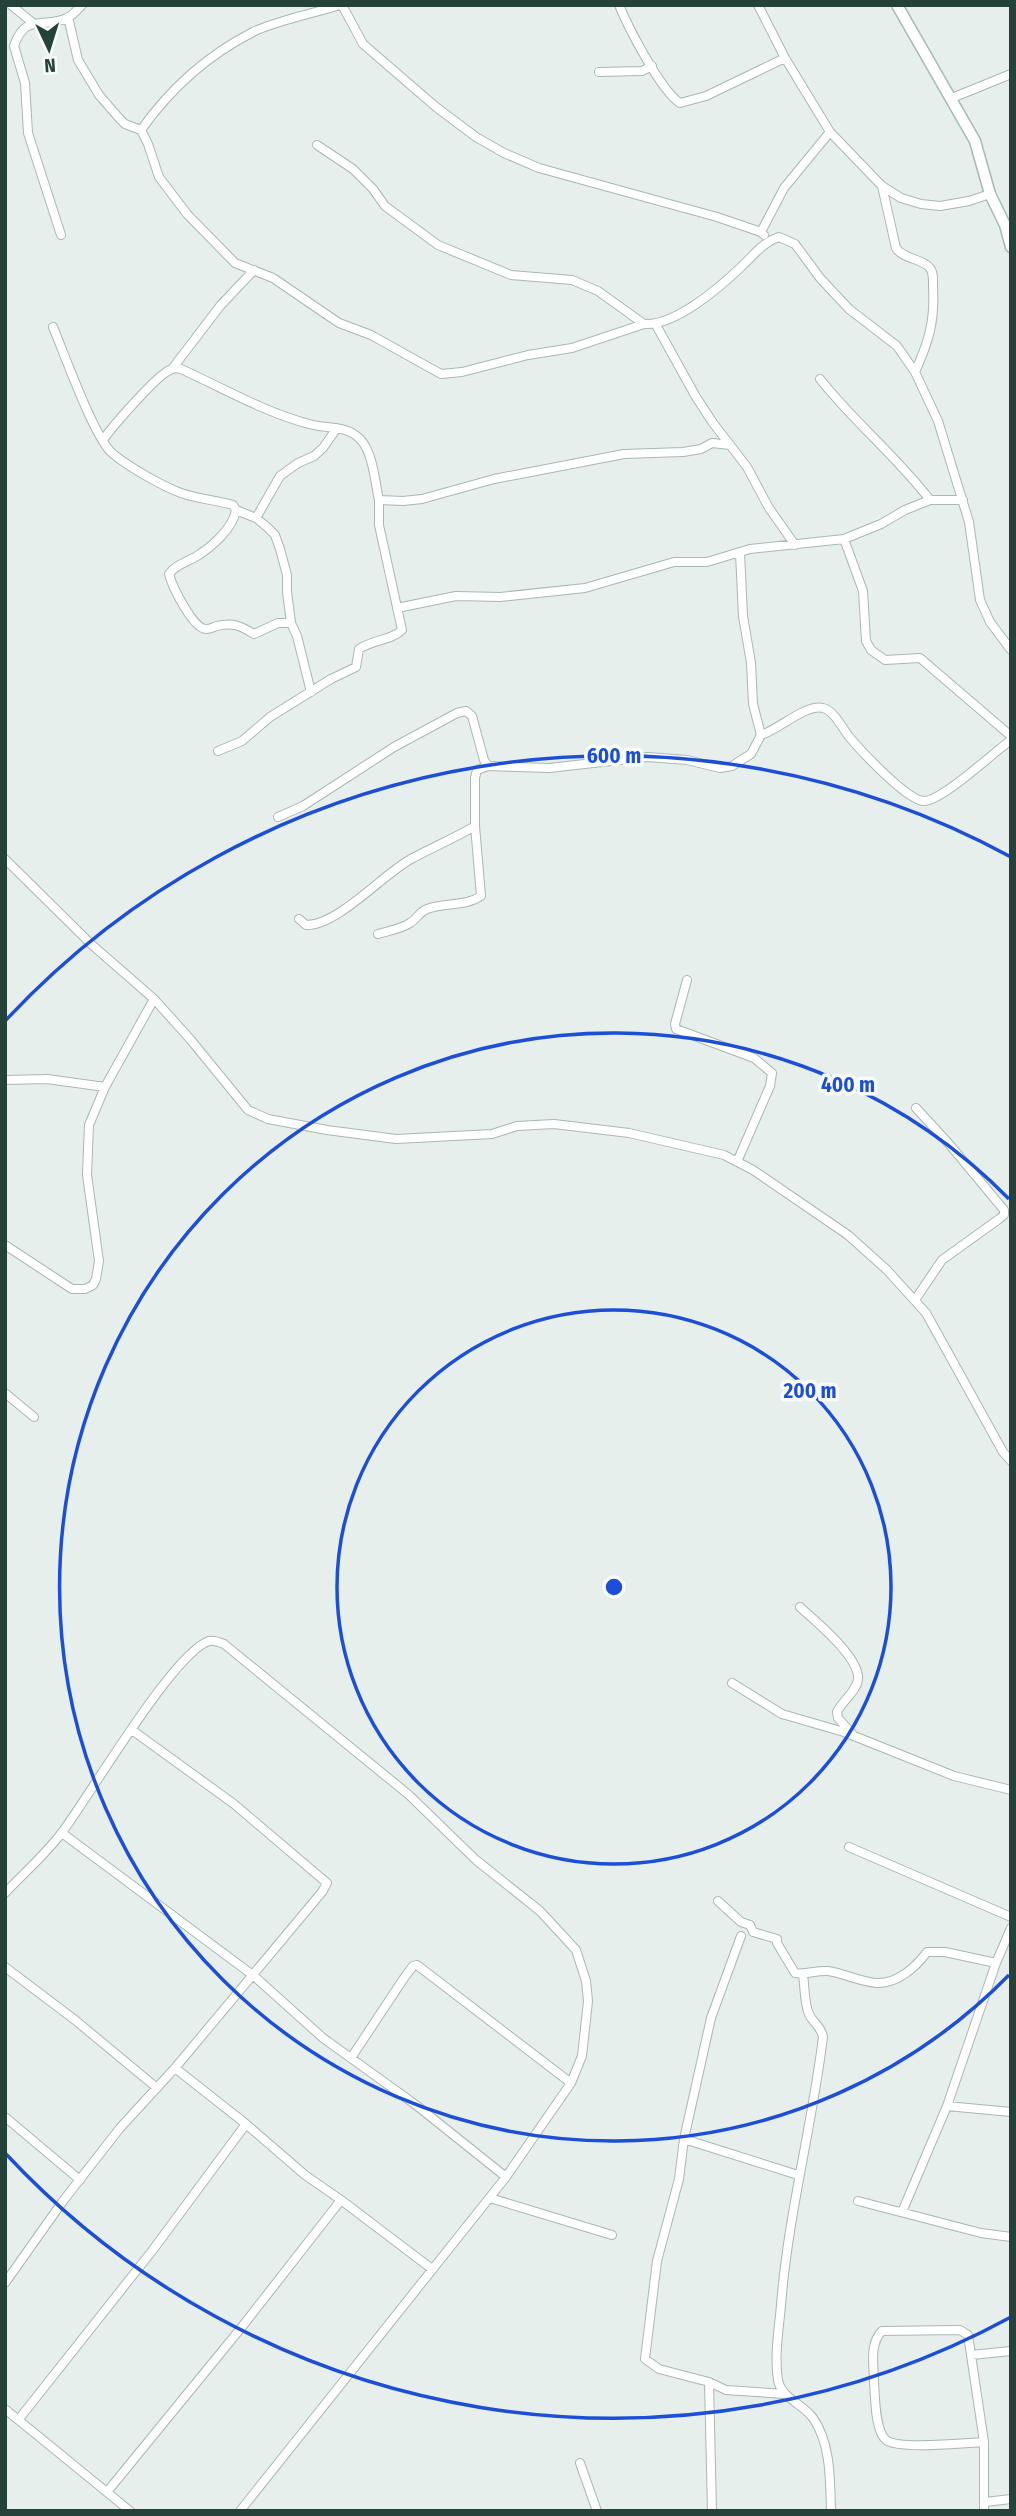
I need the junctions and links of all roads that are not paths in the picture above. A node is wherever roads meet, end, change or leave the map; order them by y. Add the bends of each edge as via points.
1 (11, 5) edge
2 (82, 5) edge
3 (341, 5) edge
4 (619, 5) edge
5 (758, 5) edge
6 (897, 5) edge
7 (68, 17) junction
8 (33, 23) junction
9 (785, 58) junction
10 (652, 66) junction
11 (599, 72) dead end
12 (1011, 75) edge
13 (952, 98) junction
14 (141, 130) junction
15 (830, 132) junction
16 (317, 145) dead end
17 (882, 186) junction
18 (990, 194) junction
19 (761, 232) junction
20 (61, 235) dead end
21 (768, 240) junction
22 (1011, 247) edge
23 (254, 270) junction
24 (644, 324) junction
25 (656, 325) junction
26 (53, 327) dead end
27 (172, 369) junction
28 (915, 372) junction
29 (820, 379) dead end
30 (713, 424) junction
31 (337, 428) junction
32 (103, 440) junction
33 (712, 443) junction
34 (730, 445) junction
35 (380, 499) junction
36 (930, 500) junction
37 (963, 500) junction
38 (236, 510) junction
39 (256, 518) junction
40 (844, 539) junction
41 (795, 545) junction
42 (740, 553) junction
43 (397, 608) junction
44 (290, 623) junction
45 (1011, 650) edge
46 (311, 692) junction
47 (761, 735) junction
48 (1011, 738) edge
49 (218, 751) dead end
50 (488, 766) junction
51 (278, 817) dead end
52 (475, 826) junction
53 (5, 859) edge
54 (299, 919) dead end
55 (378, 934) dead end
56 (687, 980) dead end
57 (154, 999) junction
58 (5, 1080) edge
59 (105, 1087) junction
60 (916, 1108) dead end
61 (737, 1162) junction
62 (5, 1245) edge
63 (915, 1300) junction
64 (5, 1393) edge
65 (34, 1417) dead end
66 (1011, 1461) edge
67 (800, 1607) dead end
68 (732, 1683) dead end
69 (132, 1730) junction
70 (855, 1737) junction
71 (1011, 1790) edge
72 (62, 1833) junction
73 (849, 1847) dead end
74 (5, 1893) edge
75 (718, 1901) dead end
76 (1011, 1917) edge
77 (1011, 1928) edge
78 (741, 1936) dead end
79 (996, 1963) junction
80 (5, 1967) edge
81 (803, 1975) junction
82 (254, 1976) junction
83 (351, 2058) junction
84 (175, 2068) junction
85 (571, 2083) junction
86 (158, 2088) junction
87 (947, 2106) junction
88 (1011, 2112) edge
89 (5, 2117) edge
90 (246, 2124) junction
91 (684, 2139) junction
92 (798, 2175) junction
93 (506, 2177) junction
94 (80, 2180) junction
95 (490, 2198) junction
96 (341, 2200) junction
97 (858, 2201) dead end
98 (902, 2212) junction
99 (612, 2235) dead end
100 (1011, 2237) edge
101 (432, 2269) junction
102 (8, 2270) edge
103 (5, 2283) edge
104 (1011, 2351) edge
105 (971, 2355) junction
106 (709, 2382) junction
107 (785, 2394) junction
108 (5, 2409) edge
109 (19, 2419) junction
110 (984, 2442) junction
111 (580, 2463) dead end
112 (107, 2492) junction
113 (1011, 2499) edge
114 (985, 2506) edge
115 (130, 2511) edge
116 (240, 2511) edge
117 (597, 2511) edge
118 (712, 2511) edge
119 (831, 2511) edge

1 - 8 street
2 - 7 street
3 - 14 street via 255,31 204,62
3 - 19 street via 363,44 436,107 504,153 539,168
4 - 10 street
5 - 9 street
6 - 13 street
7 - 8 street
7 - 14 street via 78,61 99,95 125,124
8 - 20 street via 18,33 14,46 25,83 28,132
9 - 10 street via 680,103
9 - 15 street
10 - 11 street via 642,71
12 - 13 street
13 - 18 street via 975,141
14 - 23 street via 159,177 187,214 235,263
15 - 17 street
15 - 19 street via 784,188
16 - 24 street via 353,169 385,205 438,246 511,275 572,281 598,291
17 - 18 street via 901,198 940,206
17 - 28 street via 896,248 932,270 932,330
18 - 22 street
19 - 21 street
21 - 25 street via 719,286
21 - 28 street via 779,237 795,244 849,309 897,346
23 - 24 street via 339,323 371,335 441,374 572,348
23 - 27 street
24 - 25 street
25 - 30 street
26 - 32 street
27 - 31 street via 279,414
27 - 32 street via 116,421
28 - 37 street via 939,421
29 - 36 street
30 - 33 street
30 - 34 street
31 - 35 street via 363,441
31 - 39 street via 314,456 276,480
32 - 38 street via 111,452 167,488 233,505
33 - 34 street
33 - 35 street via 684,452 624,454 535,471 422,499
34 - 41 street
35 - 43 street via 379,525
36 - 37 street
36 - 40 street
37 - 45 street via 979,600
38 - 39 street
38 - 44 street via 232,523 214,542 174,568 169,574 171,583 201,628 242,625 254,634 278,623
39 - 44 street via 275,535 285,562
40 - 41 street
40 - 48 street via 863,591 866,641 871,650 885,660 920,658
41 - 42 street
42 - 43 street via 707,562 659,565 598,586 500,597 456,596
42 - 47 street via 753,704
43 - 46 street via 400,633 359,649 356,667
44 - 46 street
46 - 49 street via 242,741
47 - 48 street via 813,707 824,708 870,759 915,799 925,801 942,793
47 - 50 street via 751,754 720,768 647,757 549,768
50 - 51 street via 472,716 466,711 457,713
50 - 52 street via 477,770 475,778
52 - 54 street via 410,860 326,921 306,925
52 - 55 street via 481,896 427,909 407,925
53 - 57 street
56 - 61 street via 676,1029 754,1058 772,1073
57 - 59 street
57 - 61 street via 248,1110 268,1119 396,1139 492,1134 517,1126 554,1124 629,1133
58 - 59 street via 47,1079
59 - 62 street via 87,1138 88,1194 99,1261 93,1285 72,1289
60 - 63 street via 1004,1215 943,1260
61 - 63 street via 848,1236
63 - 66 street
64 - 65 street
67 - 70 street via 844,1649 857,1671 856,1686 837,1712
68 - 70 street via 782,1714
69 - 72 street
69 - 82 street via 234,1804 326,1880 322,1892
69 - 85 street via 190,1655 207,1642 224,1644 409,1795 476,1860 540,1911 576,1950 588,2001 582,2056
70 - 71 street via 954,1776
72 - 74 street
72 - 82 street
73 - 76 street
75 - 81 street via 753,1932 777,1939 795,1972
77 - 79 street
78 - 91 street via 711,2018
79 - 81 street via 927,1952 916,1967 879,1983 825,1971
79 - 87 street
80 - 86 street
81 - 92 street via 807,2011 823,2037
82 - 83 street
82 - 84 street
83 - 85 street via 417,1965
83 - 93 street
84 - 86 street
84 - 90 street
85 - 93 street
86 - 94 street
87 - 88 street
87 - 98 street
89 - 94 street
90 - 96 street
90 - 109 street
91 - 92 street
91 - 106 street via 679,2179 657,2260 645,2359 659,2369
92 - 107 street via 776,2357
93 - 95 street
94 - 102 street via 31,2250
95 - 99 street
95 - 101 street
96 - 101 street
96 - 112 street
97 - 98 street
98 - 100 street
101 - 116 street
102 - 103 street
104 - 105 street
105 - 110 street
105 - 110 street via 968,2335 960,2330 882,2330 873,2349 875,2405 881,2433 894,2444
106 - 107 street via 726,2390
106 - 118 street
107 - 119 street via 812,2416 825,2440
108 - 109 street
109 - 112 street
110 - 114 street
111 - 117 street
112 - 115 street
113 - 114 street

